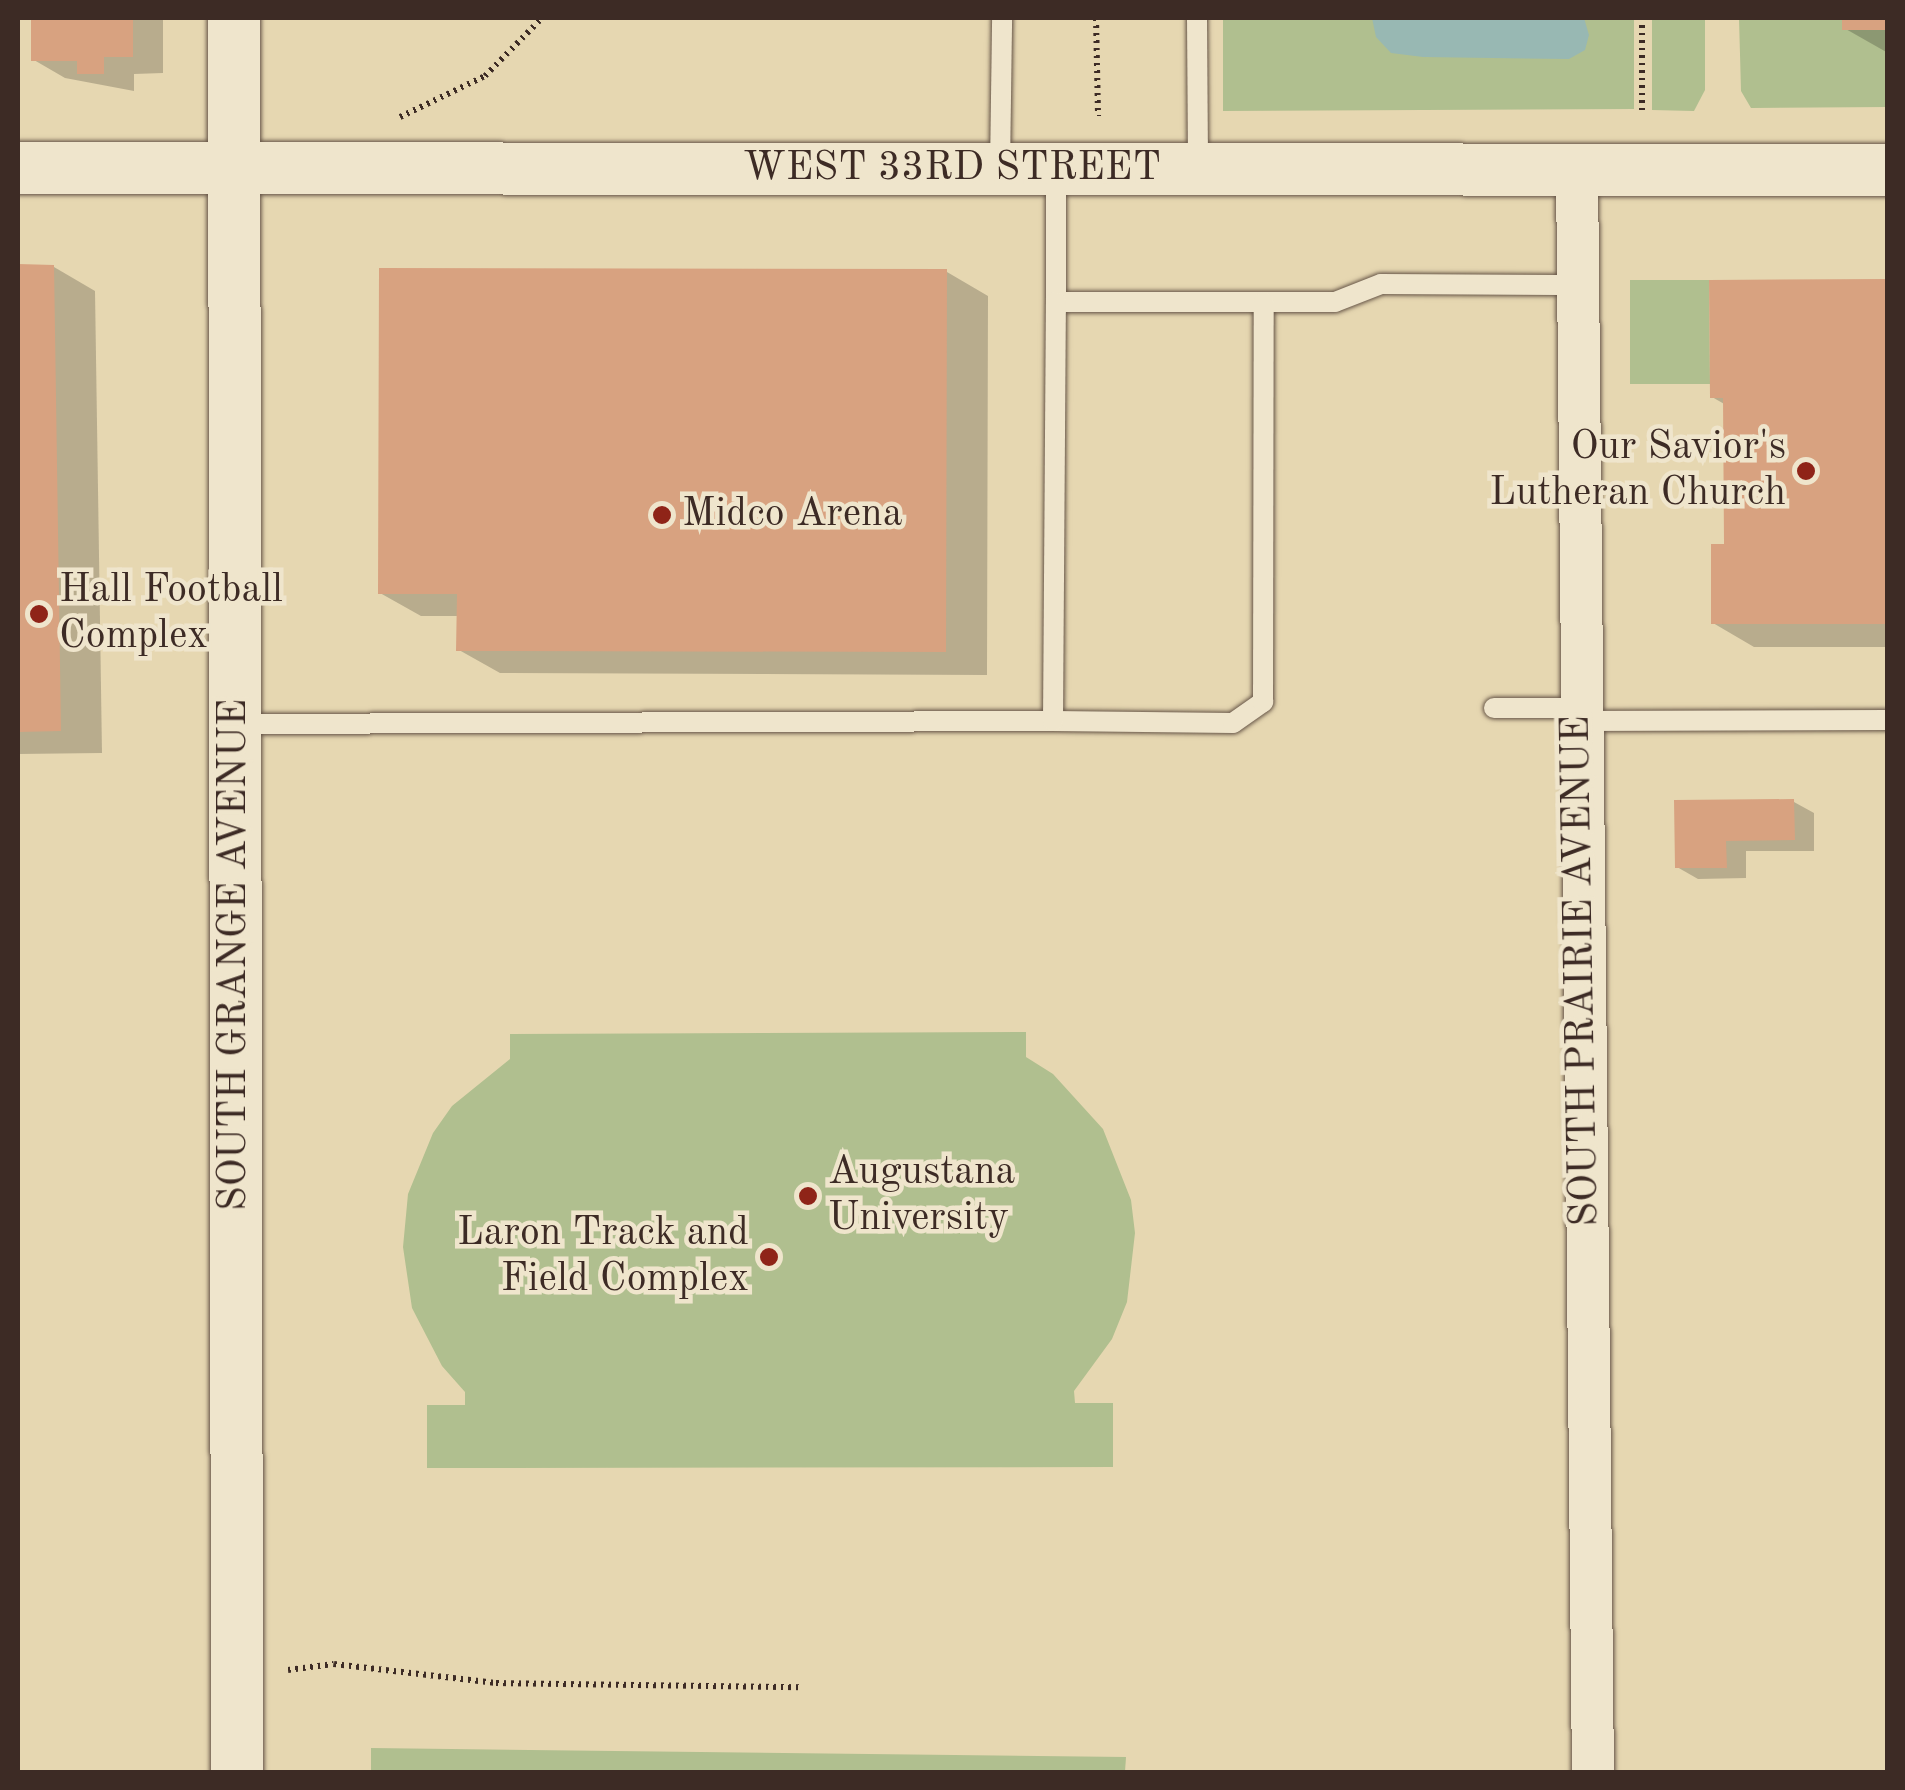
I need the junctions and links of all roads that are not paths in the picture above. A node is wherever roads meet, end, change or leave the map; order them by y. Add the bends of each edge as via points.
1 (234, 18) edge
2 (1002, 18) edge
3 (1197, 18) edge
4 (18, 168) edge
5 (235, 168) junction
6 (1000, 169) junction
7 (1056, 169) junction
8 (1198, 169) junction
9 (1578, 170) junction
10 (1888, 170) edge
11 (1578, 284) junction
12 (1056, 302) junction
13 (1264, 302) junction
14 (1494, 708) dead end
15 (1578, 714) junction
16 (1888, 720) edge
17 (1053, 721) junction
18 (234, 724) junction
19 (236, 1772) edge
20 (1592, 1772) edge

1 - 5 street, SOUTH GRANGE AVENUE
2 - 6 lane
3 - 8 lane
4 - 5 street, WEST 33RD STREET
5 - 6 street, WEST 33RD STREET
5 - 18 street, SOUTH GRANGE AVENUE
6 - 7 street, WEST 33RD STREET
7 - 8 street, WEST 33RD STREET
7 - 12 lane
8 - 9 street, WEST 33RD STREET
9 - 10 street, WEST 33RD STREET
9 - 11 street, SOUTH PRAIRIE AVENUE
11 - 13 lane via 1380,284 1335,302
11 - 15 street, SOUTH PRAIRIE AVENUE
12 - 13 lane
12 - 17 lane
13 - 17 lane via 1263,702 1233,723
14 - 15 lane
15 - 16 lane
15 - 20 street, SOUTH PRAIRIE AVENUE
17 - 18 lane
18 - 19 street, SOUTH GRANGE AVENUE

